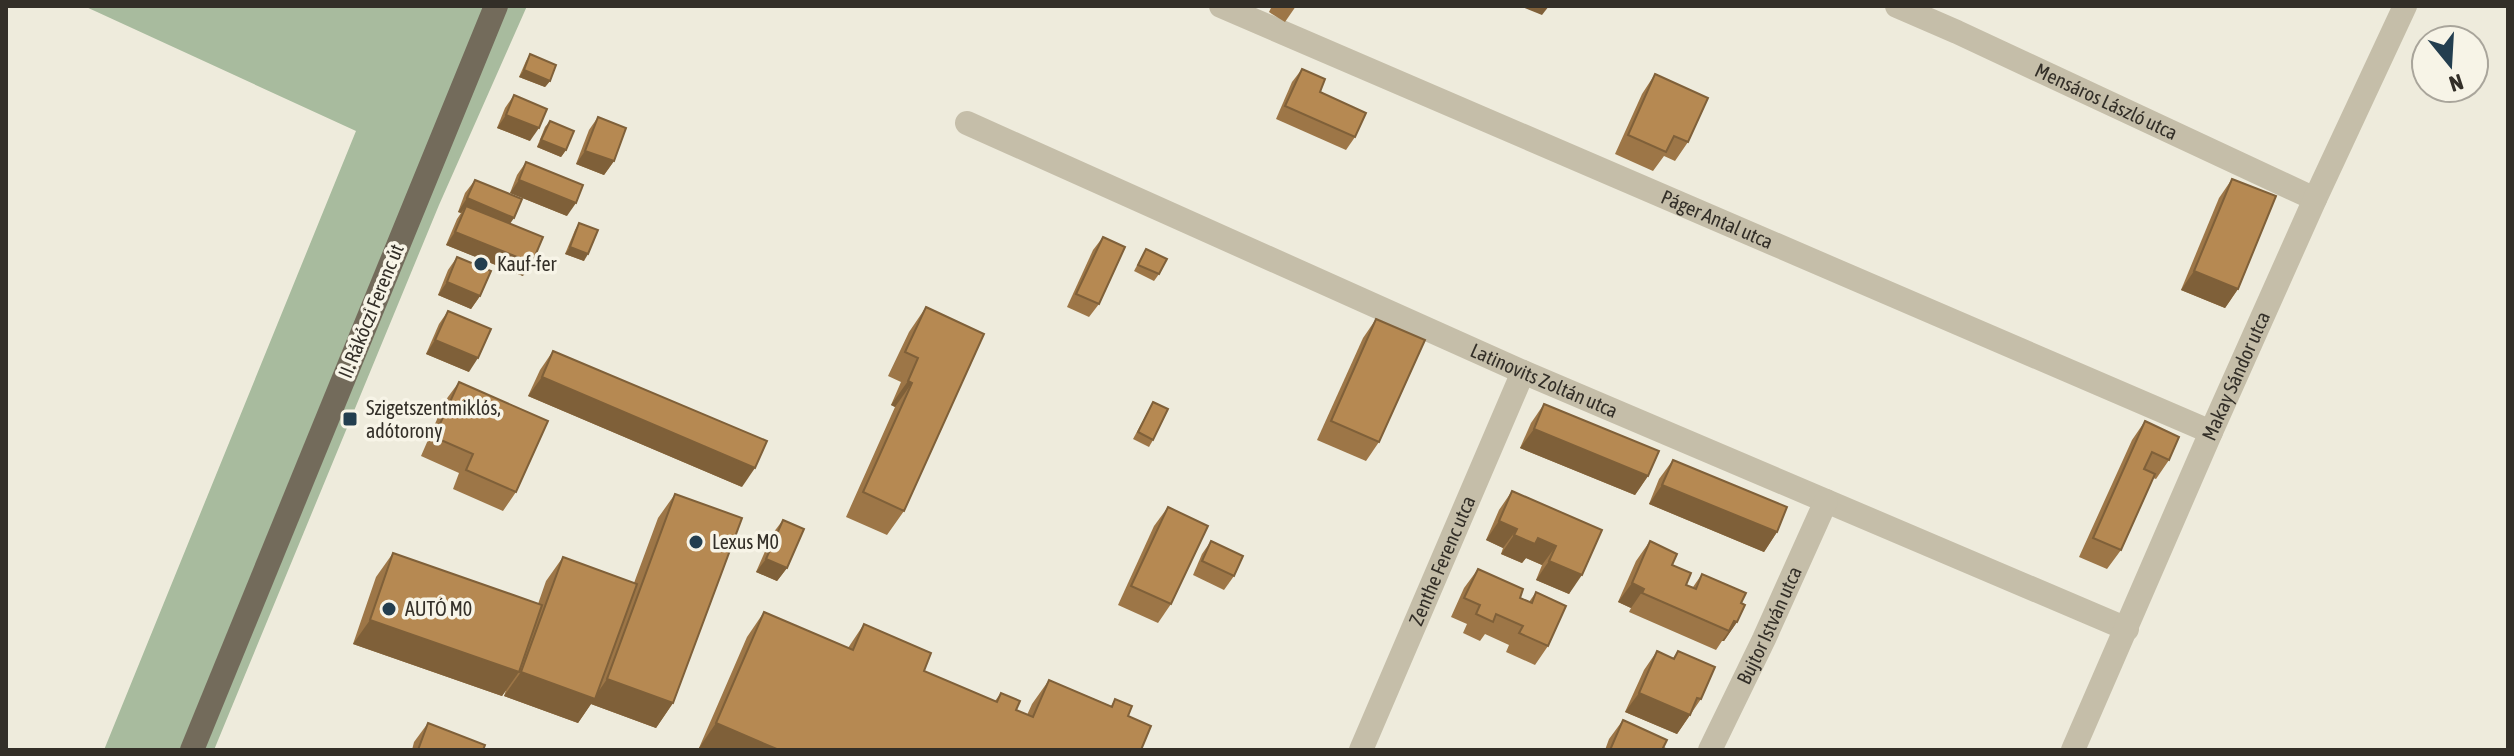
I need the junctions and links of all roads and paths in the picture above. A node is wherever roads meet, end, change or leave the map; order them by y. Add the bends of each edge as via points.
1 (496, 6) edge
2 (1221, 6) edge
3 (1897, 6) edge
4 (2405, 6) edge
5 (967, 123) dead end
6 (2315, 199) junction
7 (1523, 372) junction
8 (2211, 432) junction
9 (1826, 501) junction
10 (2127, 629) junction
11 (192, 750) edge
12 (1361, 750) edge
13 (1710, 750) edge
14 (2073, 750) edge

1 - 11 main road, II. Rákóczi Ferenc út
2 - 8 street, Páger Antal utca
3 - 6 street, Mensáros László utca
4 - 6 street, Makay Sándor utca
5 - 7 street, Latinovits Zoltán utca
6 - 8 street, Makay Sándor utca
7 - 9 street, Latinovits Zoltán utca
7 - 12 street, Zenthe Ferenc utca
8 - 10 street, Makay Sándor utca
9 - 10 street, Latinovits Zoltán utca
9 - 13 street, Bujtor István utca
10 - 14 street, Makay Sándor utca

